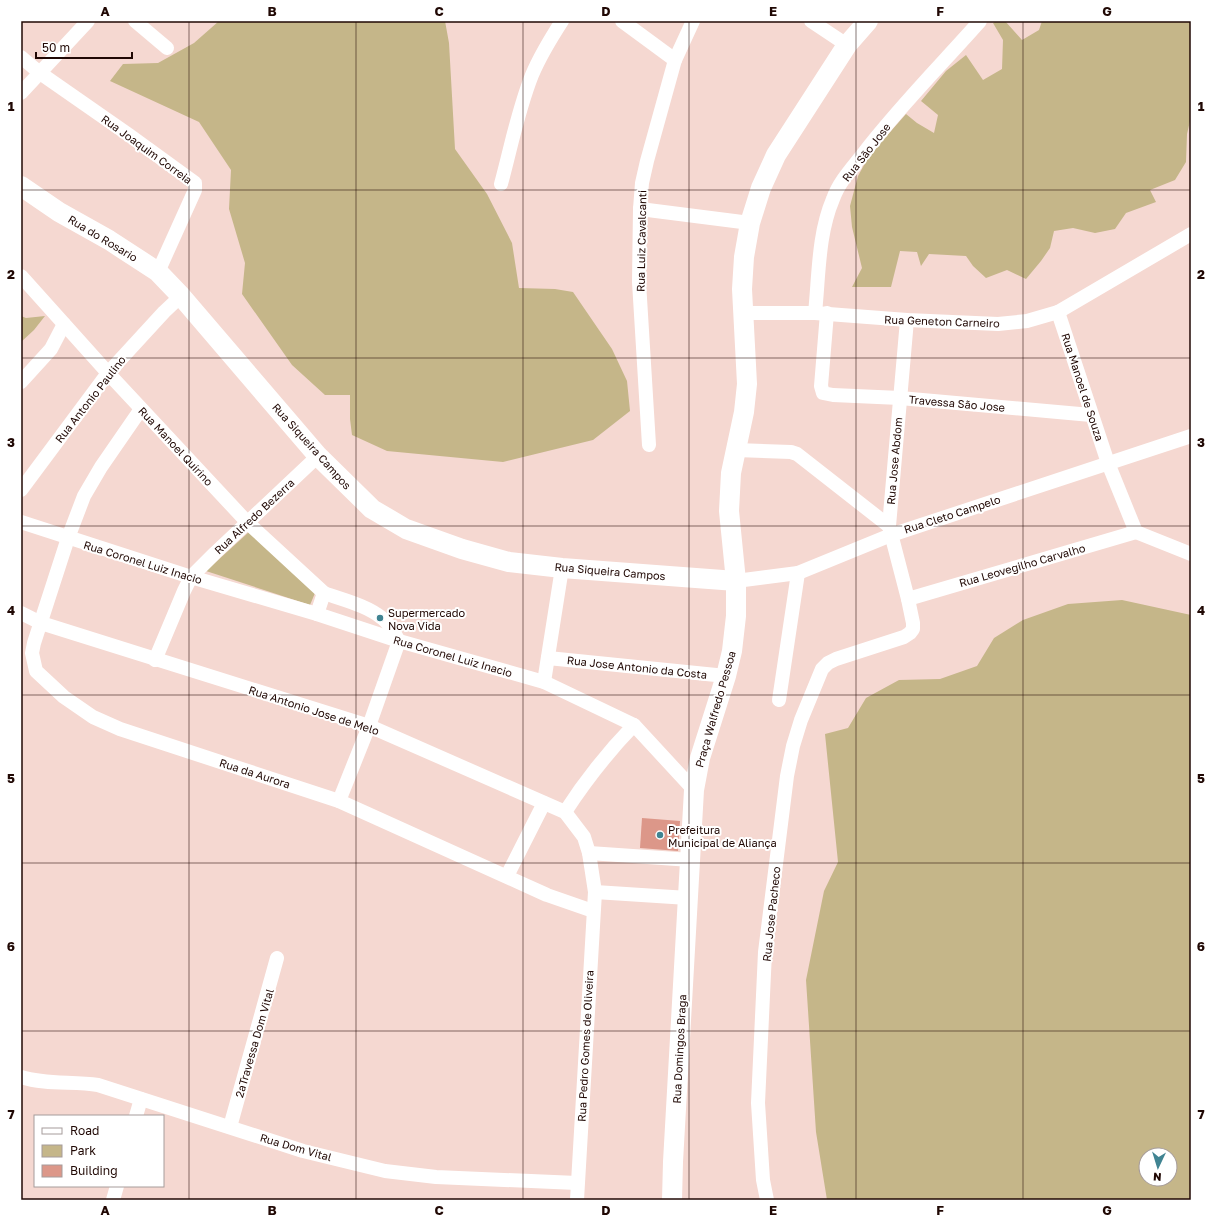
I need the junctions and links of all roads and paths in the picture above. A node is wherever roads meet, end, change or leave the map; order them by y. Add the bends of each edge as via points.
1 (88, 21) edge
2 (135, 21) edge
3 (562, 21) edge
4 (622, 21) edge
5 (693, 21) edge
6 (811, 21) edge
7 (868, 21) edge
8 (980, 21) edge
9 (847, 45) junction
10 (167, 48) dead end
11 (21, 56) edge
12 (675, 60) junction
13 (40, 73) junction
14 (21, 93) edge
15 (501, 184) dead end
16 (21, 186) edge
17 (640, 209) junction
18 (750, 223) junction
19 (1191, 234) edge
20 (158, 272) junction
21 (21, 276) edge
22 (181, 296) junction
23 (1058, 312) junction
24 (743, 313) junction
25 (821, 313) junction
26 (907, 320) junction
27 (64, 324) junction
28 (108, 373) junction
29 (21, 382) edge
30 (823, 393) joint
31 (900, 398) junction
32 (142, 409) junction
33 (1091, 415) junction
34 (1191, 436) edge
35 (649, 445) dead end
36 (736, 450) junction
37 (318, 456) junction
38 (1108, 463) junction
39 (21, 490) edge
40 (21, 522) edge
41 (247, 522) junction
42 (890, 530) junction
43 (1136, 532) junction
44 (68, 538) junction
45 (1191, 554) edge
46 (562, 568) junction
47 (798, 573) junction
48 (191, 577) junction
49 (736, 581) junction
50 (324, 593) junction
51 (908, 599) junction
52 (21, 613) edge
53 (317, 614) junction
54 (41, 623) junction
55 (399, 641) junction
56 (548, 658) junction
57 (155, 660) junction
58 (726, 676) junction
59 (544, 682) junction
60 (779, 700) dead end
61 (634, 725) junction
62 (369, 726) junction
63 (694, 790) junction
64 (339, 801) junction
65 (544, 803) junction
66 (565, 812) junction
67 (589, 853) junction
68 (691, 860) junction
69 (507, 876) junction
70 (595, 892) junction
71 (688, 898) junction
72 (593, 911) junction
73 (278, 958) dead end
74 (21, 1076) edge
75 (141, 1099) junction
76 (136, 1115) edge
77 (230, 1127) junction
78 (577, 1183) junction
79 (117, 1187) edge
80 (113, 1200) edge
81 (577, 1200) edge
82 (672, 1200) edge
83 (767, 1200) edge

1 - 13 street
2 - 10 street
3 - 15 street via 532,74
4 - 12 street
5 - 12 street, Rua Luiz Cavalcanti
6 - 9 street
7 - 9 main road, Praça Walfredo Pessoa
8 - 25 street, Rua São Jose via 877,135 840,184 827,216 822,239
9 - 18 main road, Praça Walfredo Pessoa via 776,155 761,188
11 - 13 street, Rua Joaquim Correia
12 - 17 street, Rua Luiz Cavalcanti via 647,161
13 - 14 street
13 - 20 street, Rua Joaquim Correia via 195,183 195,190
16 - 20 main road, Rua do Rosario
17 - 18 street
17 - 35 street, Rua Luiz Cavalcanti via 640,282
18 - 24 main road, Praça Walfredo Pessoa via 744,257
19 - 23 street, Rua Geneton Carneiro
20 - 22 main road, Rua do Rosario
21 - 27 street, Rua Manoel Quirino
22 - 28 street, Rua Antonio Paulino
22 - 37 main road, Rua Siqueira Campos
23 - 26 street, Rua Geneton Carneiro via 1027,321 998,324
23 - 33 street, Rua Manoel de Souza
24 - 25 street, Rua Geneton Carneiro
24 - 36 main road, Praça Walfredo Pessoa via 747,384
25 - 26 street, Rua Geneton Carneiro
25 - 30 street, Rua São Jose
26 - 31 street, Rua Jose Abdom
27 - 28 street, Rua Manoel Quirino
27 - 29 street via 51,349
28 - 32 street, Rua Manoel Quirino
28 - 39 street, Rua Antonio Paulino
30 - 31 street, Travessa São Jose
31 - 33 street, Travessa São Jose
31 - 42 street, Rua Jose Abdom
32 - 41 street, Rua Manoel Quirino
32 - 44 street, Rua da Aurora via 84,496
33 - 38 street, Rua Manoel de Souza
34 - 38 street, Rua Cleto Campelo
36 - 42 street via 797,454
36 - 49 main road, Praça Walfredo Pessoa via 731,473 729,512
37 - 41 street, Rua Alfredo Bezerra
37 - 46 main road, Rua Siqueira Campos via 372,509 406,529 462,550 509,562
38 - 42 street, Rua Cleto Campelo
38 - 43 street, Rua Manoel de Souza
40 - 44 street, Rua Coronel Luiz Inacio
41 - 48 street, Rua Alfredo Bezerra
41 - 50 street, Rua Manoel Quirino
42 - 47 street, Rua Cleto Campelo
42 - 51 street, Rua Jose Abdom
43 - 45 street
43 - 51 street, Rua Leovegilho Carvalho
44 - 48 street, Rua Coronel Luiz Inacio
44 - 54 street, Rua da Aurora
46 - 49 main road, Rua Siqueira Campos
46 - 56 street
47 - 49 street, Rua Cleto Campelo
47 - 60 street
48 - 53 street, Rua Coronel Luiz Inacio
48 - 57 street, Rua Alfredo Bezerra
49 - 58 main road, Praça Walfredo Pessoa via 736,616
50 - 53 street
50 - 55 street via 372,611 387,623
51 - 83 street, Rua Jose Pacheco via 913,623 910,633 836,659 822,669 793,746 785,790 765,952 758,1102 763,1180
52 - 54 street
53 - 55 street, Rua Coronel Luiz Inacio
54 - 57 street, Rua Antonio Jose de Melo
54 - 64 street, Rua da Aurora via 32,653 36,671 64,697 93,717
55 - 59 street, Rua Coronel Luiz Inacio
55 - 62 street
56 - 58 street, Rua Jose Antonio da Costa
56 - 59 street
57 - 62 street, Rua Antonio Jose de Melo
58 - 63 main road, Praça Walfredo Pessoa via 700,758
59 - 61 street, Rua Coronel Luiz Inacio
61 - 63 street, Rua Coronel Luiz Inacio
61 - 66 street via 599,762
62 - 64 street
62 - 65 street, Rua Antonio Jose de Melo
63 - 68 main road, Praça Walfredo Pessoa
64 - 69 street, Rua da Aurora
65 - 66 street, Rua Antonio Jose de Melo
65 - 69 street
66 - 67 street, Rua Antonio Jose de Melo via 584,837
67 - 68 street
67 - 70 street, Rua Antonio Jose de Melo
68 - 71 main road, Praça Walfredo Pessoa
69 - 72 street, Rua da Aurora via 546,895
70 - 71 street
70 - 72 street, Rua Pedro Gomes de Oliveira
71 - 82 main road, Rua Domingos Braga
72 - 78 street, Rua Pedro Gomes de Oliveira
73 - 77 street, 2ªTravessa Dom Vital
74 - 75 street, Rua Dom Vital via 42,1081 98,1085
75 - 76 street
75 - 77 street, Rua Dom Vital
77 - 78 street, Rua Dom Vital via 303,1151 385,1171 436,1177
78 - 81 street, Rua Pedro Gomes de Oliveira
79 - 80 street

